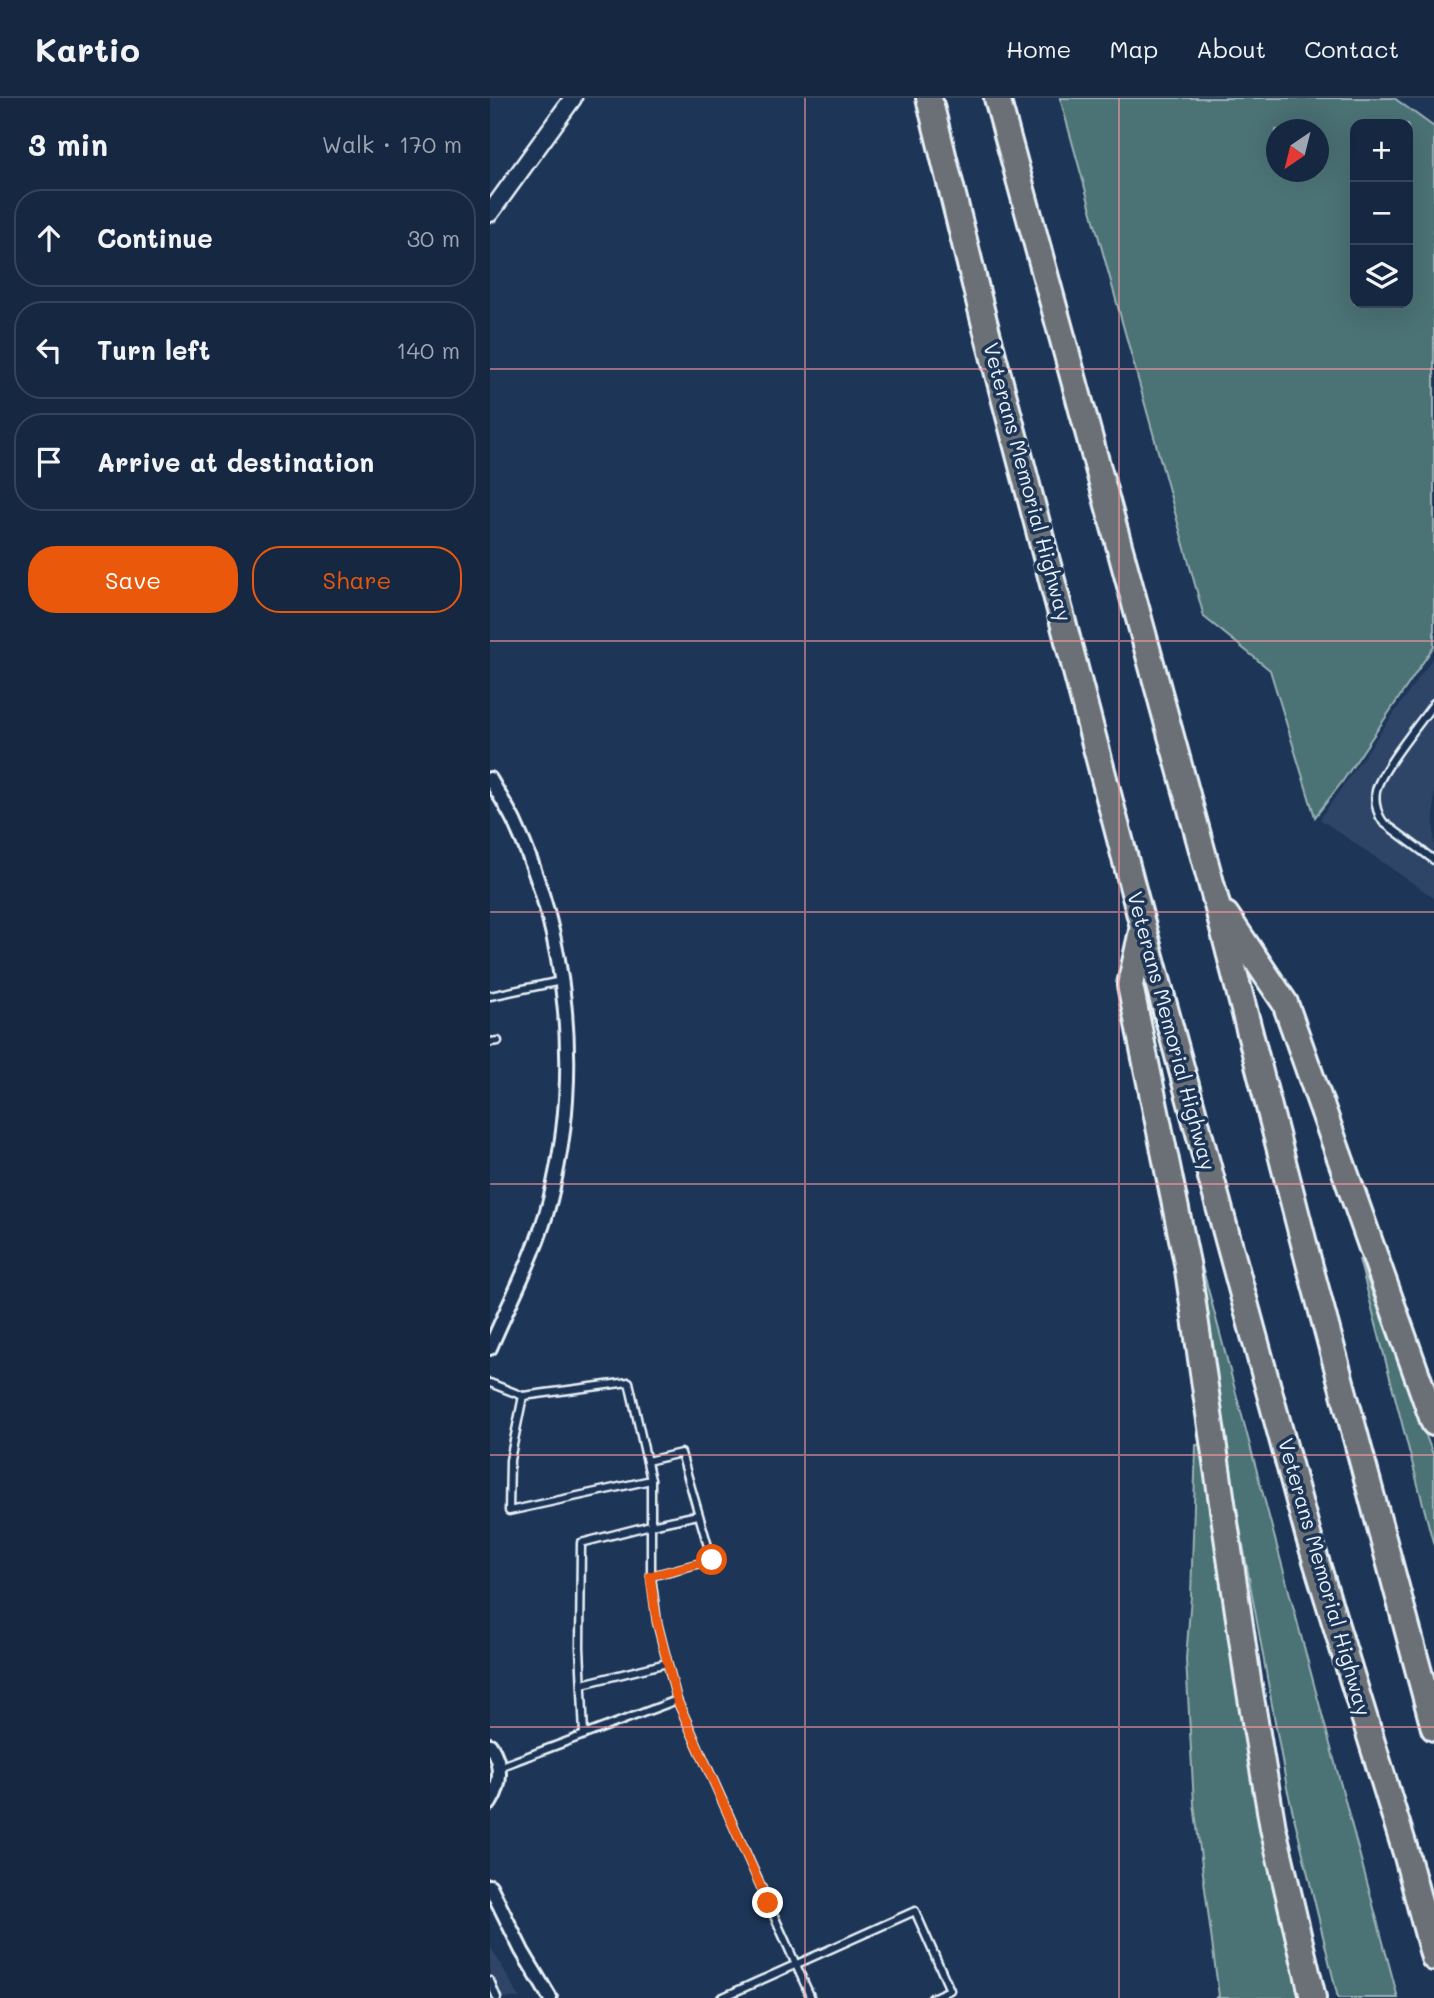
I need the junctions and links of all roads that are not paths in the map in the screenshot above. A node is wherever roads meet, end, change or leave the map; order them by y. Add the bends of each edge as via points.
1 (573, 98) edge
2 (929, 98) edge
3 (997, 98) edge
4 (490, 212) edge
5 (1434, 703) edge
6 (490, 779) edge
7 (1434, 860) edge
8 (1216, 901) junction
9 (1143, 927) junction
10 (562, 981) junction
11 (490, 996) edge
12 (498, 1041) dead end
13 (490, 1042) edge
14 (490, 1348) edge
15 (490, 1383) edge
16 (523, 1396) junction
17 (1434, 1423) edge
18 (647, 1461) junction
19 (651, 1480) junction
20 (698, 1516) junction
21 (651, 1525) junction
22 (650, 1576) junction
23 (667, 1663) junction
24 (582, 1684) junction
25 (677, 1700) junction
26 (1434, 1728) edge
27 (584, 1735) junction
28 (490, 1745) edge
29 (499, 1767) junction
30 (490, 1802) edge
31 (490, 1886) edge
32 (1434, 1958) edge
33 (796, 1965) junction
34 (490, 1981) edge
35 (950, 1990) junction
36 (497, 1998) edge
37 (550, 1998) edge
38 (721, 1998) edge
39 (811, 1998) edge
40 (932, 1998) edge
41 (956, 1998) edge
42 (1313, 1998) edge

1 - 4 street
2 - 9 highway, Veterans Memorial Highway
3 - 8 highway
5 - 7 lane via 1382,777 1375,798 1383,822
6 - 10 street via 514,820 536,878
8 - 17 highway via 1285,1003
8 - 26 highway
9 - 32 highway, Veterans Memorial Highway via 1309,1538
9 - 42 highway via 1130,985 1187,1263 1271,1814
10 - 11 lane
10 - 14 street via 568,1076 550,1199 526,1269
12 - 13 lane
15 - 16 lane
16 - 18 lane via 629,1381
16 - 19 lane via 510,1460 509,1511
18 - 19 lane
18 - 20 lane via 681,1453
19 - 21 lane
20 - 21 lane
20 - 22 lane via 712,1560
21 - 22 lane
21 - 24 lane via 581,1543
22 - 23 lane
23 - 24 lane
23 - 25 lane
24 - 27 lane
25 - 27 lane
25 - 33 lane
27 - 29 lane
28 - 29 street
29 - 30 street
31 - 37 street
33 - 35 lane via 915,1911
33 - 38 lane
33 - 39 lane
34 - 36 lane
35 - 40 lane
35 - 41 lane

